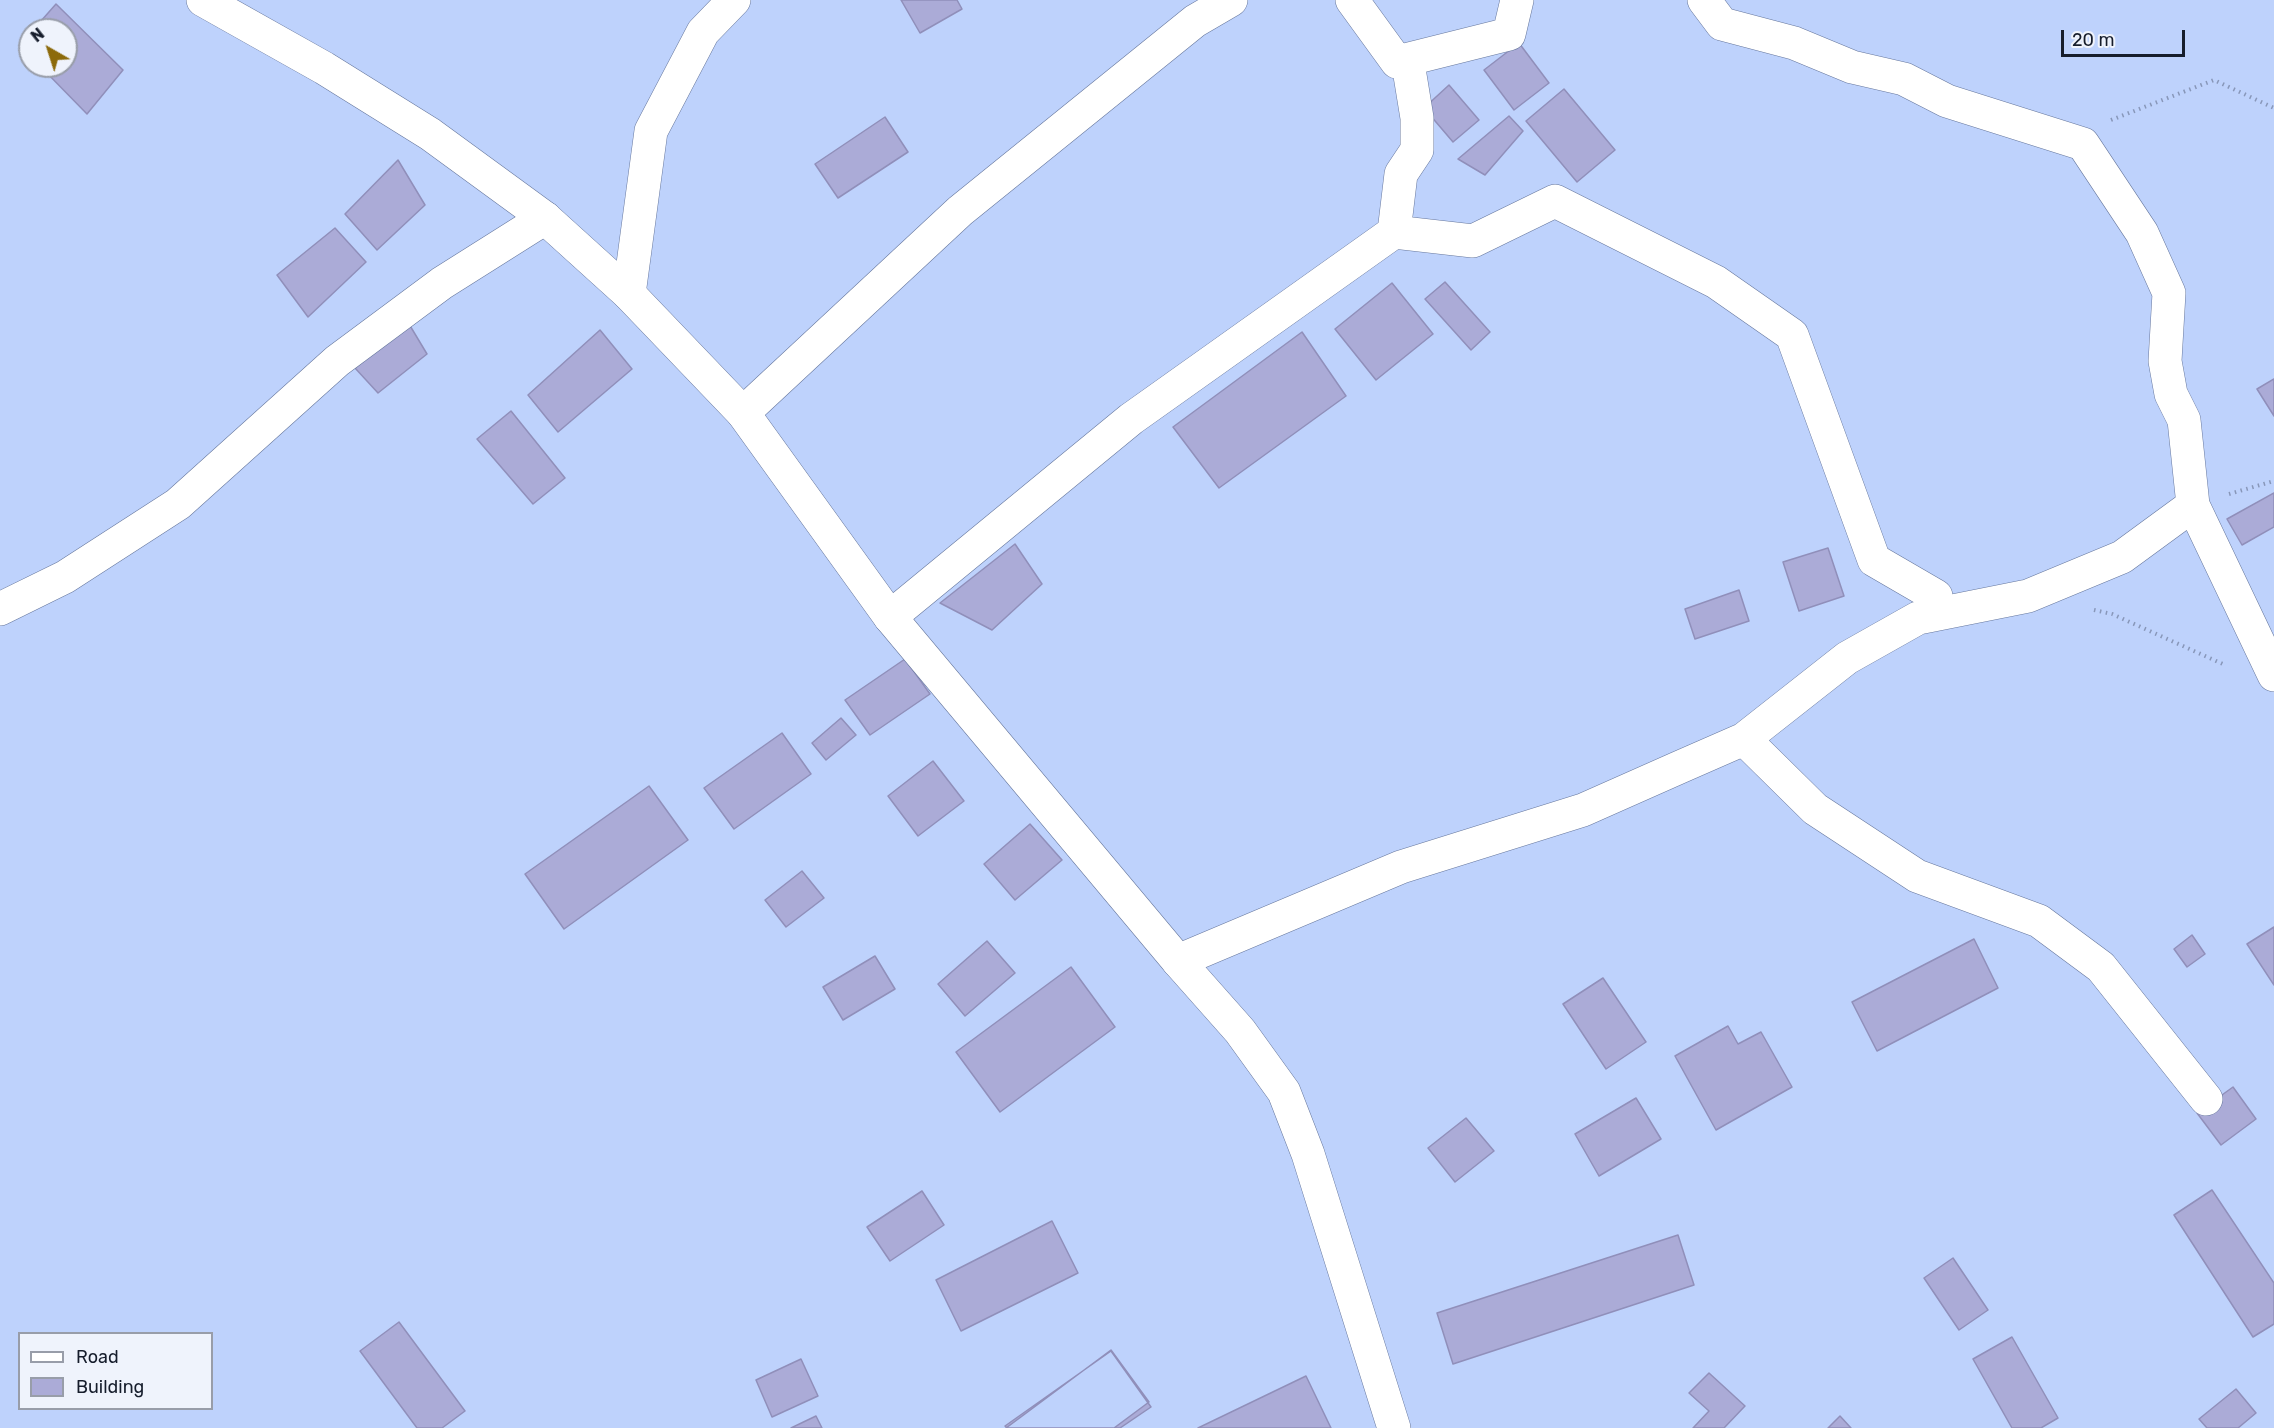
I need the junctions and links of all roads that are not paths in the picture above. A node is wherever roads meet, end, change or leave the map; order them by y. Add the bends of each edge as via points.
1 (203, 0) edge
2 (734, 0) edge
3 (1231, 0) edge
4 (1352, 0) edge
5 (1516, 0) edge
6 (1704, 0) edge
7 (1397, 62) junction
8 (545, 218) junction
9 (1394, 232) junction
10 (629, 294) junction
11 (743, 413) junction
12 (2193, 505) junction
13 (1936, 596) dead end
14 (0, 609) edge
15 (890, 617) junction
16 (2274, 675) edge
17 (1744, 739) junction
18 (1178, 961) junction
19 (2206, 1099) dead end
20 (1394, 1428) edge

1 - 8 street via 430,134
2 - 10 street via 703,32 651,131
3 - 11 street via 1195,21 960,212
4 - 7 street
5 - 7 street via 1509,34
6 - 12 street via 1722,24 1794,43 1852,67 1904,79 1947,101 2083,144 2142,233 2169,293 2165,361 2171,394 2184,420
7 - 9 street via 1408,63 1417,118 1417,150 1401,174
8 - 10 street
8 - 14 street via 442,283 337,361 178,504 65,577
9 - 13 street via 1473,241 1555,201 1716,282 1792,335 1874,560
9 - 15 street via 1131,419
10 - 11 street
11 - 15 street
12 - 16 street
12 - 17 street via 2122,557 2028,596 1918,618 1847,658
15 - 18 street
17 - 18 street via 1583,810 1401,867
17 - 19 street via 1815,809 1917,876 2038,921 2101,967
18 - 20 street via 1240,1032 1284,1092 1308,1155

